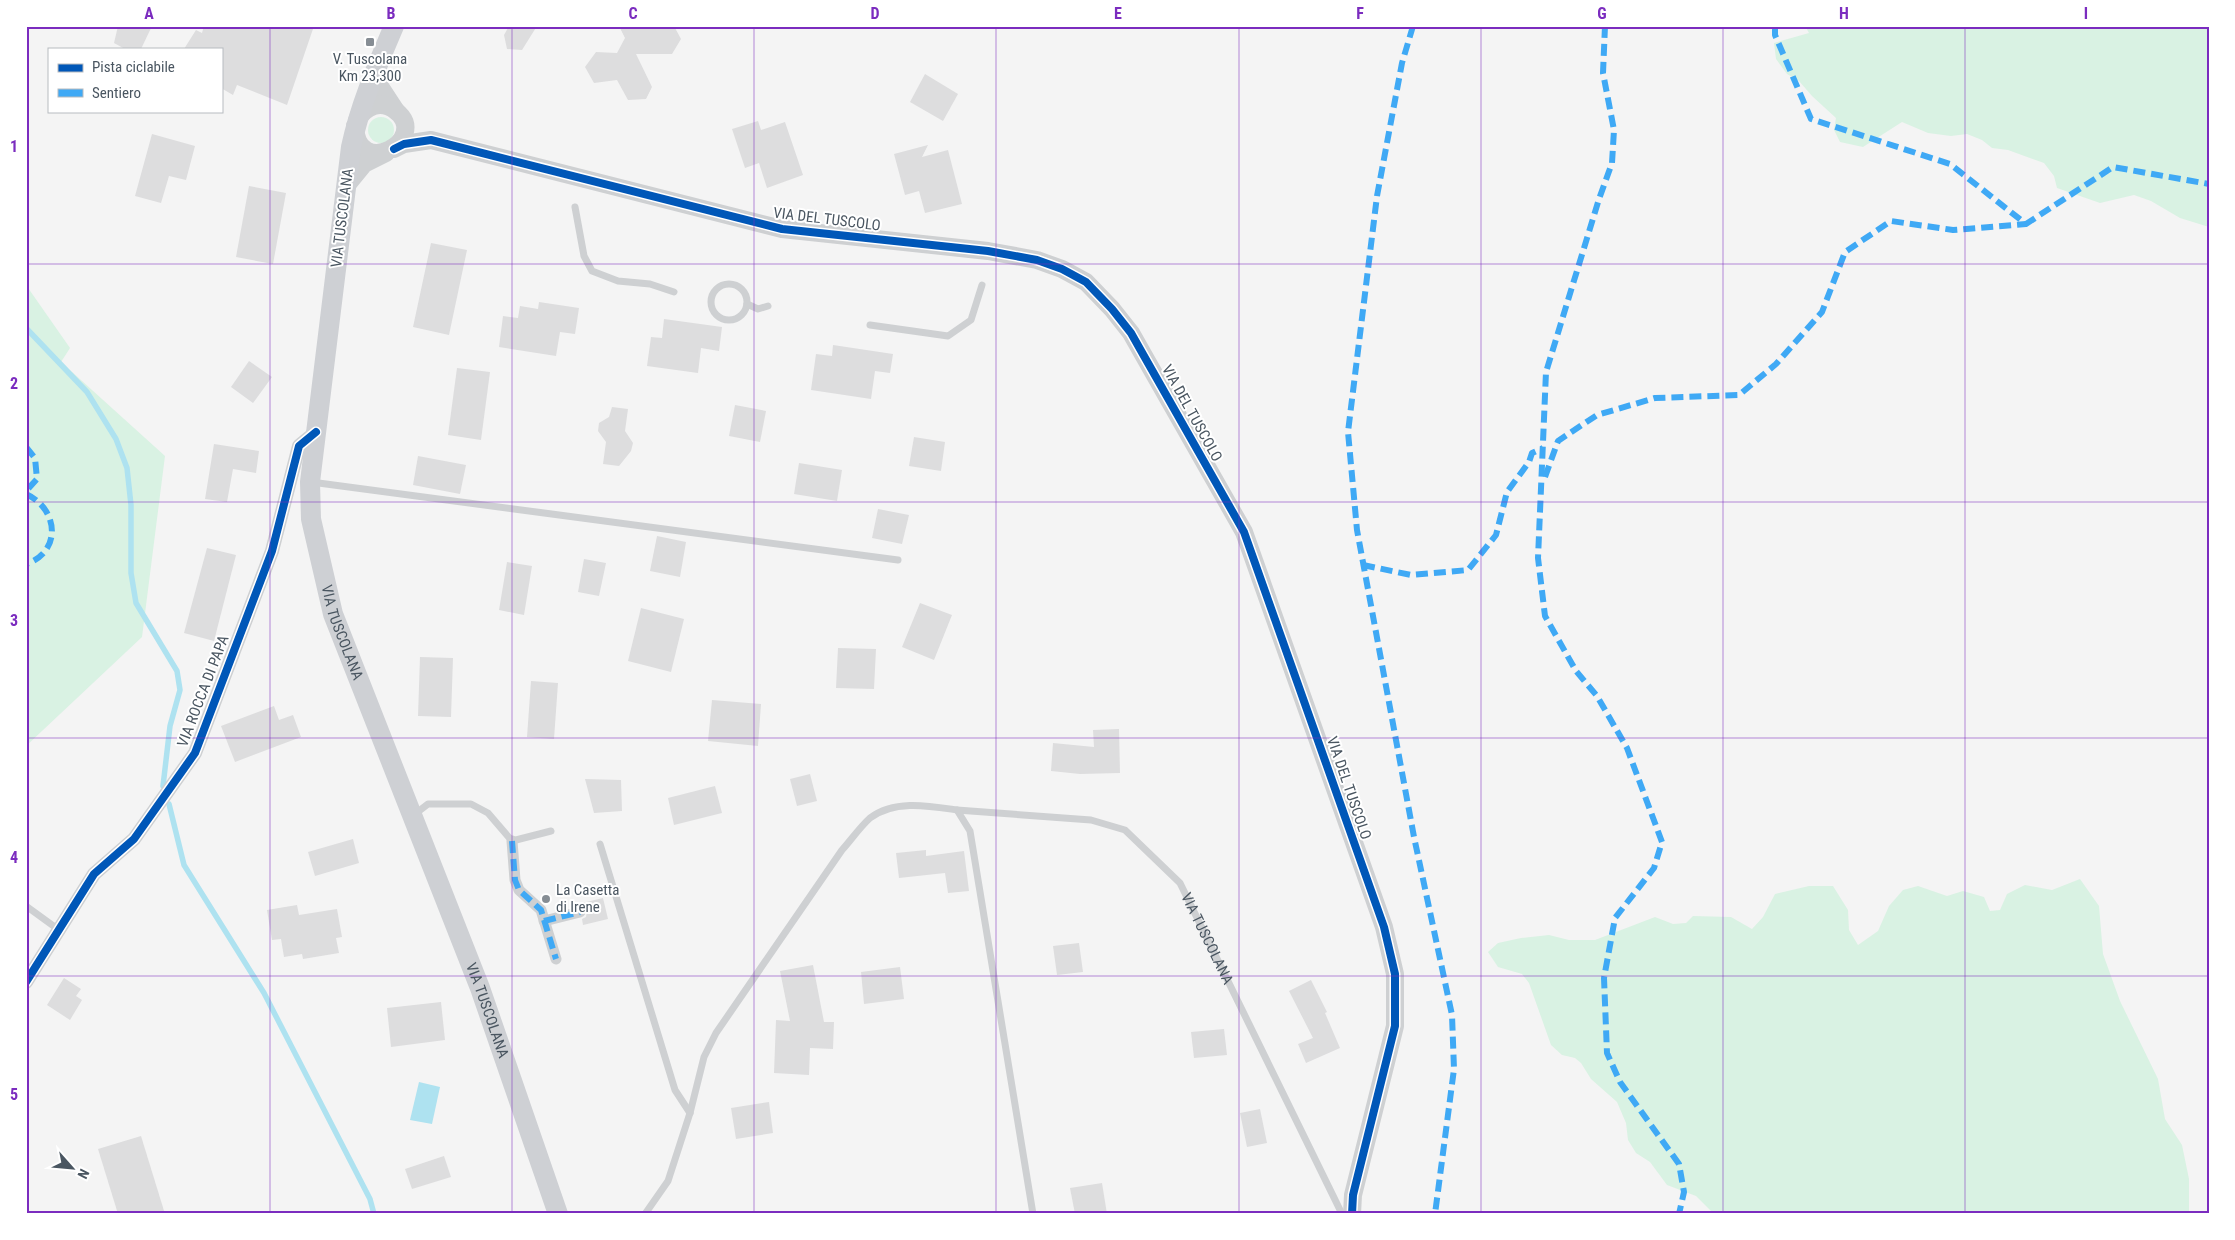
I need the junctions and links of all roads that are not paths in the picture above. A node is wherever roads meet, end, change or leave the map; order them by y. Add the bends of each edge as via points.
1 (394, 26) edge
2 (376, 68) junction
3 (398, 113) junction
4 (356, 123) junction
5 (431, 140) junction
6 (390, 151) junction
7 (346, 186) junction
8 (575, 207) dead end
9 (982, 285) dead end
10 (674, 292) dead end
11 (747, 304) junction
12 (768, 306) dead end
13 (870, 325) dead end
14 (316, 432) junction
15 (310, 482) junction
16 (898, 560) dead end
17 (957, 810) junction
18 (413, 816) junction
19 (551, 831) dead end
20 (512, 841) junction
21 (600, 844) dead end
22 (26, 906) edge
23 (580, 912) dead end
24 (544, 921) junction
25 (59, 930) junction
26 (556, 959) dead end
27 (26, 982) edge
28 (690, 1113) junction
29 (558, 1214) edge
30 (645, 1214) edge
31 (1033, 1214) edge
32 (1342, 1214) edge
33 (1352, 1214) edge

1 - 2 main road, VIA TUSCOLANA
2 - 3 street via 378,82
2 - 4 main road, VIA TUSCOLANA
3 - 4 street via 389,107 374,105 367,108
3 - 5 street
3 - 6 street via 404,131 399,145
4 - 6 street via 357,138 366,150 380,154
4 - 7 main road, VIA TUSCOLANA
5 - 6 street via 404,144
5 - 33 street, VIA DEL TUSCOLO via 782,229 988,251 1037,260 1086,282 1112,309 1135,340 1244,532 1390,950 1395,1026 1353,1195
6 - 7 street via 364,164
7 - 14 main road, VIA TUSCOLANA
8 - 10 lane via 584,256 592,271 618,281 650,284
9 - 13 lane via 970,320 948,336
11 - 11 lane via 744,292 734,284 716,288 710,299 716,315 727,320 742,314
11 - 12 lane via 758,309
14 - 15 main road, VIA TUSCOLANA
14 - 25 street, VIA ROCCA DI PAPA via 299,446 272,551 195,754 134,839 94,874
15 - 16 lane
15 - 18 main road, VIA TUSCOLANA via 311,519 334,614
17 - 28 lane, VIA TUSCOLANA via 923,804 889,808 871,818 853,836 716,1033 704,1057
17 - 31 lane via 970,831
17 - 32 lane, VIA TUSCOLANA via 1091,820 1125,830 1180,883
18 - 20 lane via 428,804 471,804 488,813
18 - 29 main road, VIA TUSCOLANA via 480,988
19 - 20 lane
20 - 24 street via 517,885 541,910
21 - 28 lane via 675,1090
22 - 25 lane
23 - 24 street
24 - 26 street
25 - 27 street, VIA ROCCA DI PAPA
28 - 30 lane, VIA TUSCOLANA via 668,1182

